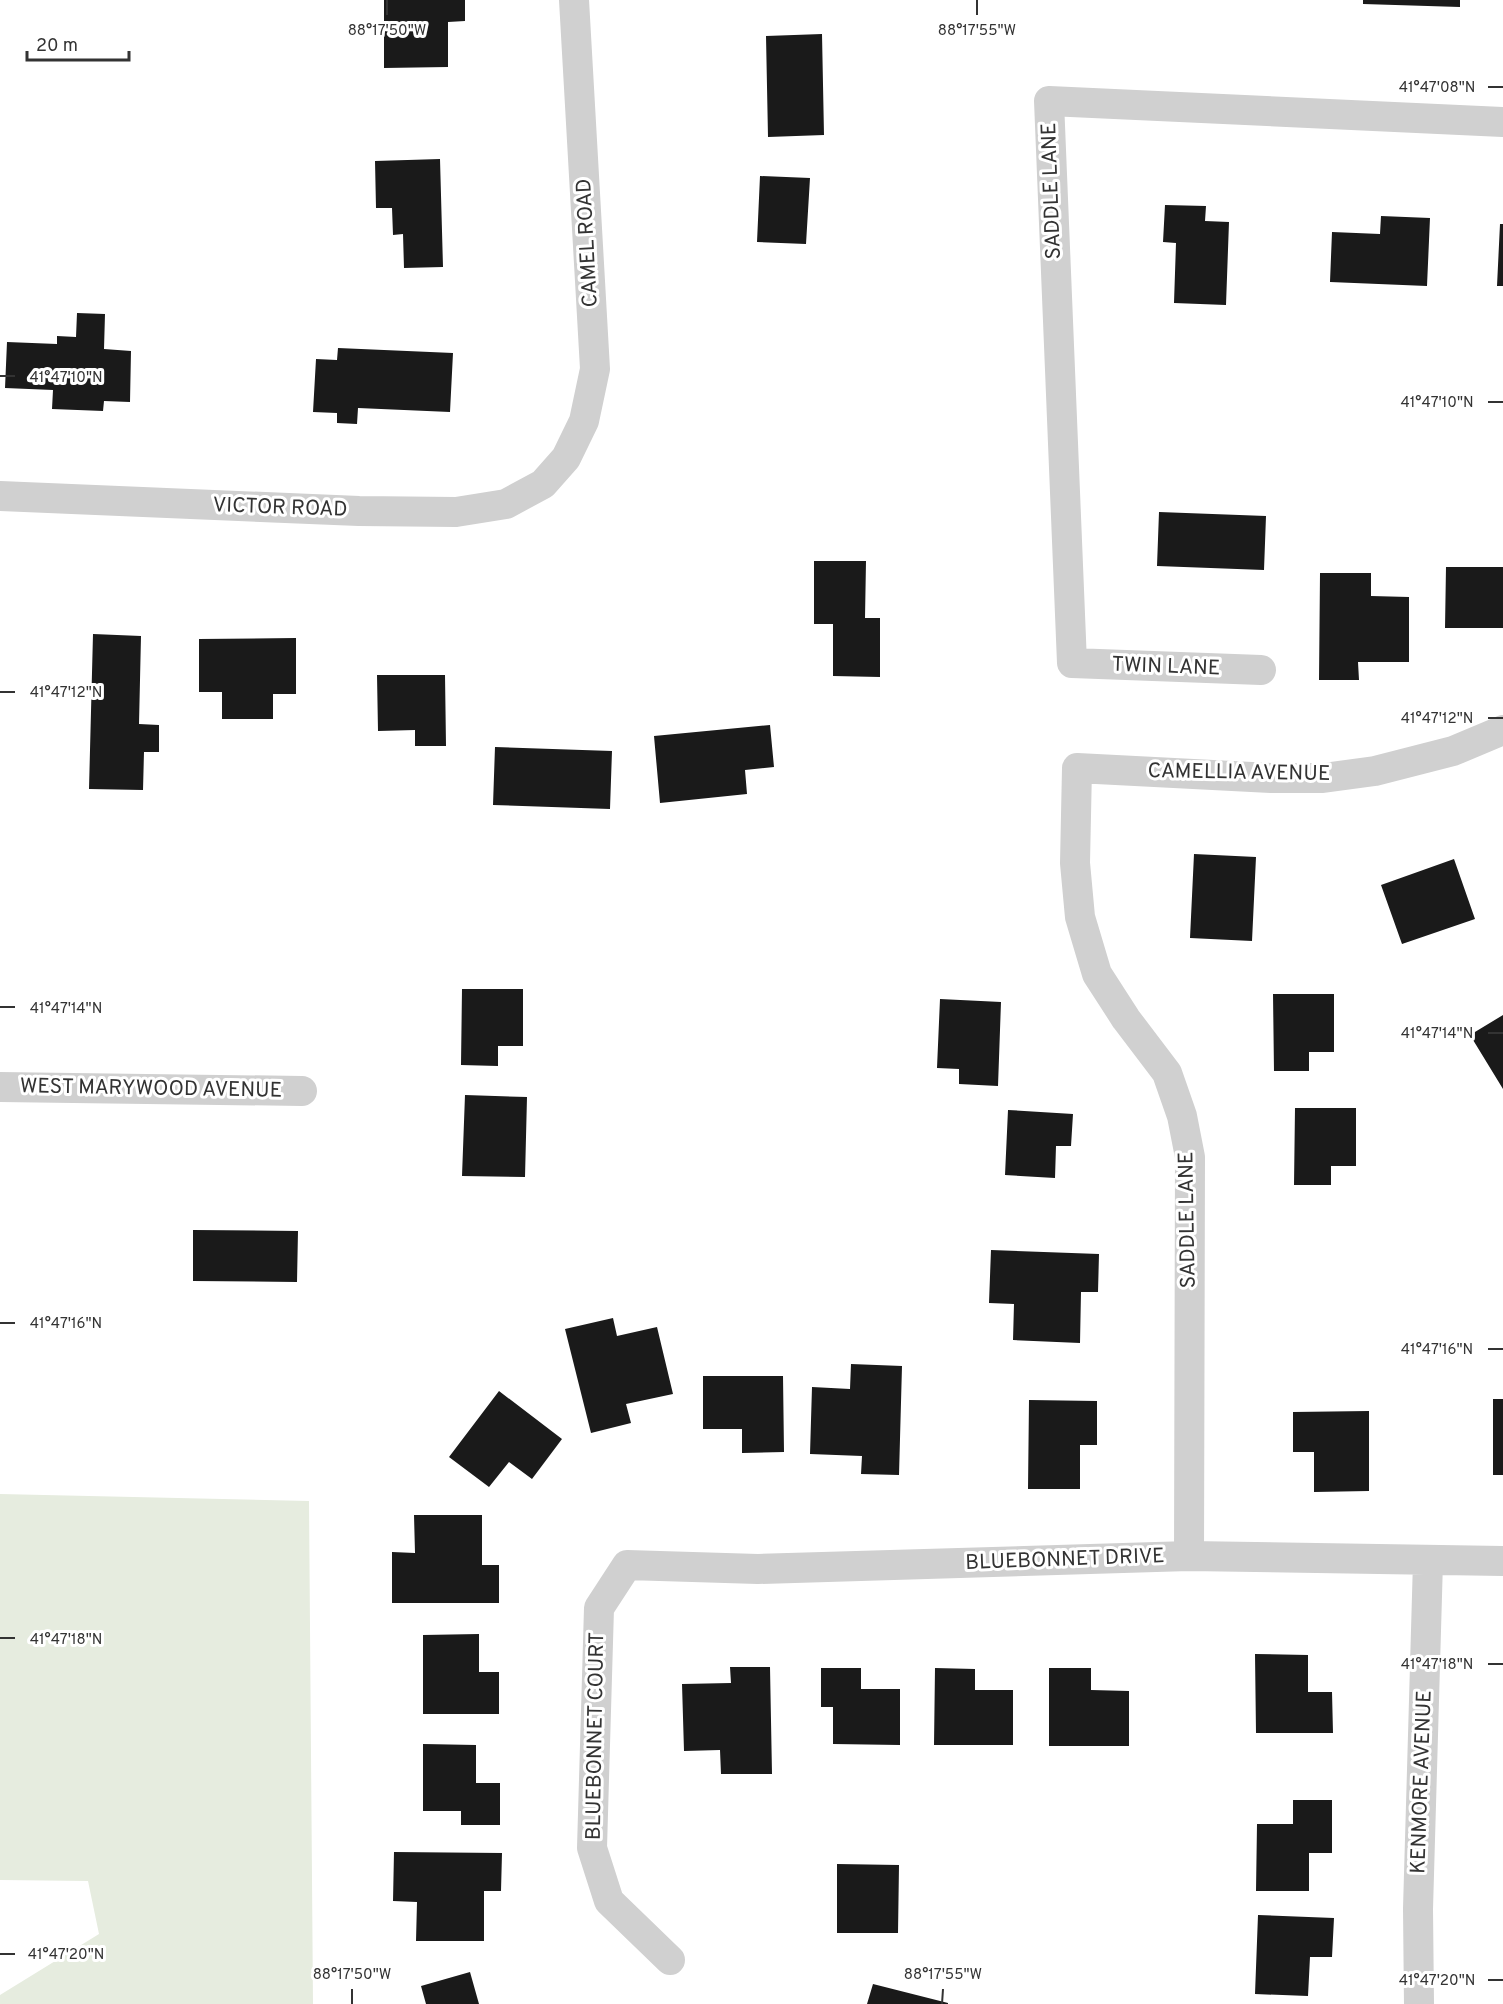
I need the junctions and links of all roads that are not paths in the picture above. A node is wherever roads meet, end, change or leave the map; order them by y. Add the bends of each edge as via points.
1 (574, 0) edge
2 (1503, 122) edge
3 (551, 474) joint
4 (0, 496) edge
5 (1071, 663) joint
6 (1261, 670) dead end
7 (1503, 730) edge
8 (1077, 768) joint
9 (0, 1087) edge
10 (302, 1091) dead end
11 (1189, 1556) junction
12 (1428, 1561) junction
13 (1503, 1561) edge
14 (627, 1565) joint
15 (670, 1960) dead end
16 (1419, 2004) edge

1 - 3 street, CAMEL ROAD via 595,369 584,422 566,458
2 - 5 street, SADDLE LANE via 1049,101
3 - 4 street, VICTOR ROAD via 543,484 506,504 456,512
5 - 6 street, TWIN LANE
7 - 8 street, CAMELLIA AVENUE via 1453,751 1398,766 1323,778
8 - 11 street, SADDLE LANE via 1075,863 1083,929 1097,974 1167,1073 1182,1116 1190,1157
9 - 10 street, WEST MARYWOOD AVENUE
11 - 12 street, BLUEBONNET DRIVE
11 - 14 street, BLUEBONNET DRIVE via 758,1569
12 - 13 street, BLUEBONNET DRIVE
12 - 16 street, KENMORE AVENUE
14 - 15 street, BLUEBONNET COURT via 598,1608 592,1848 609,1901

